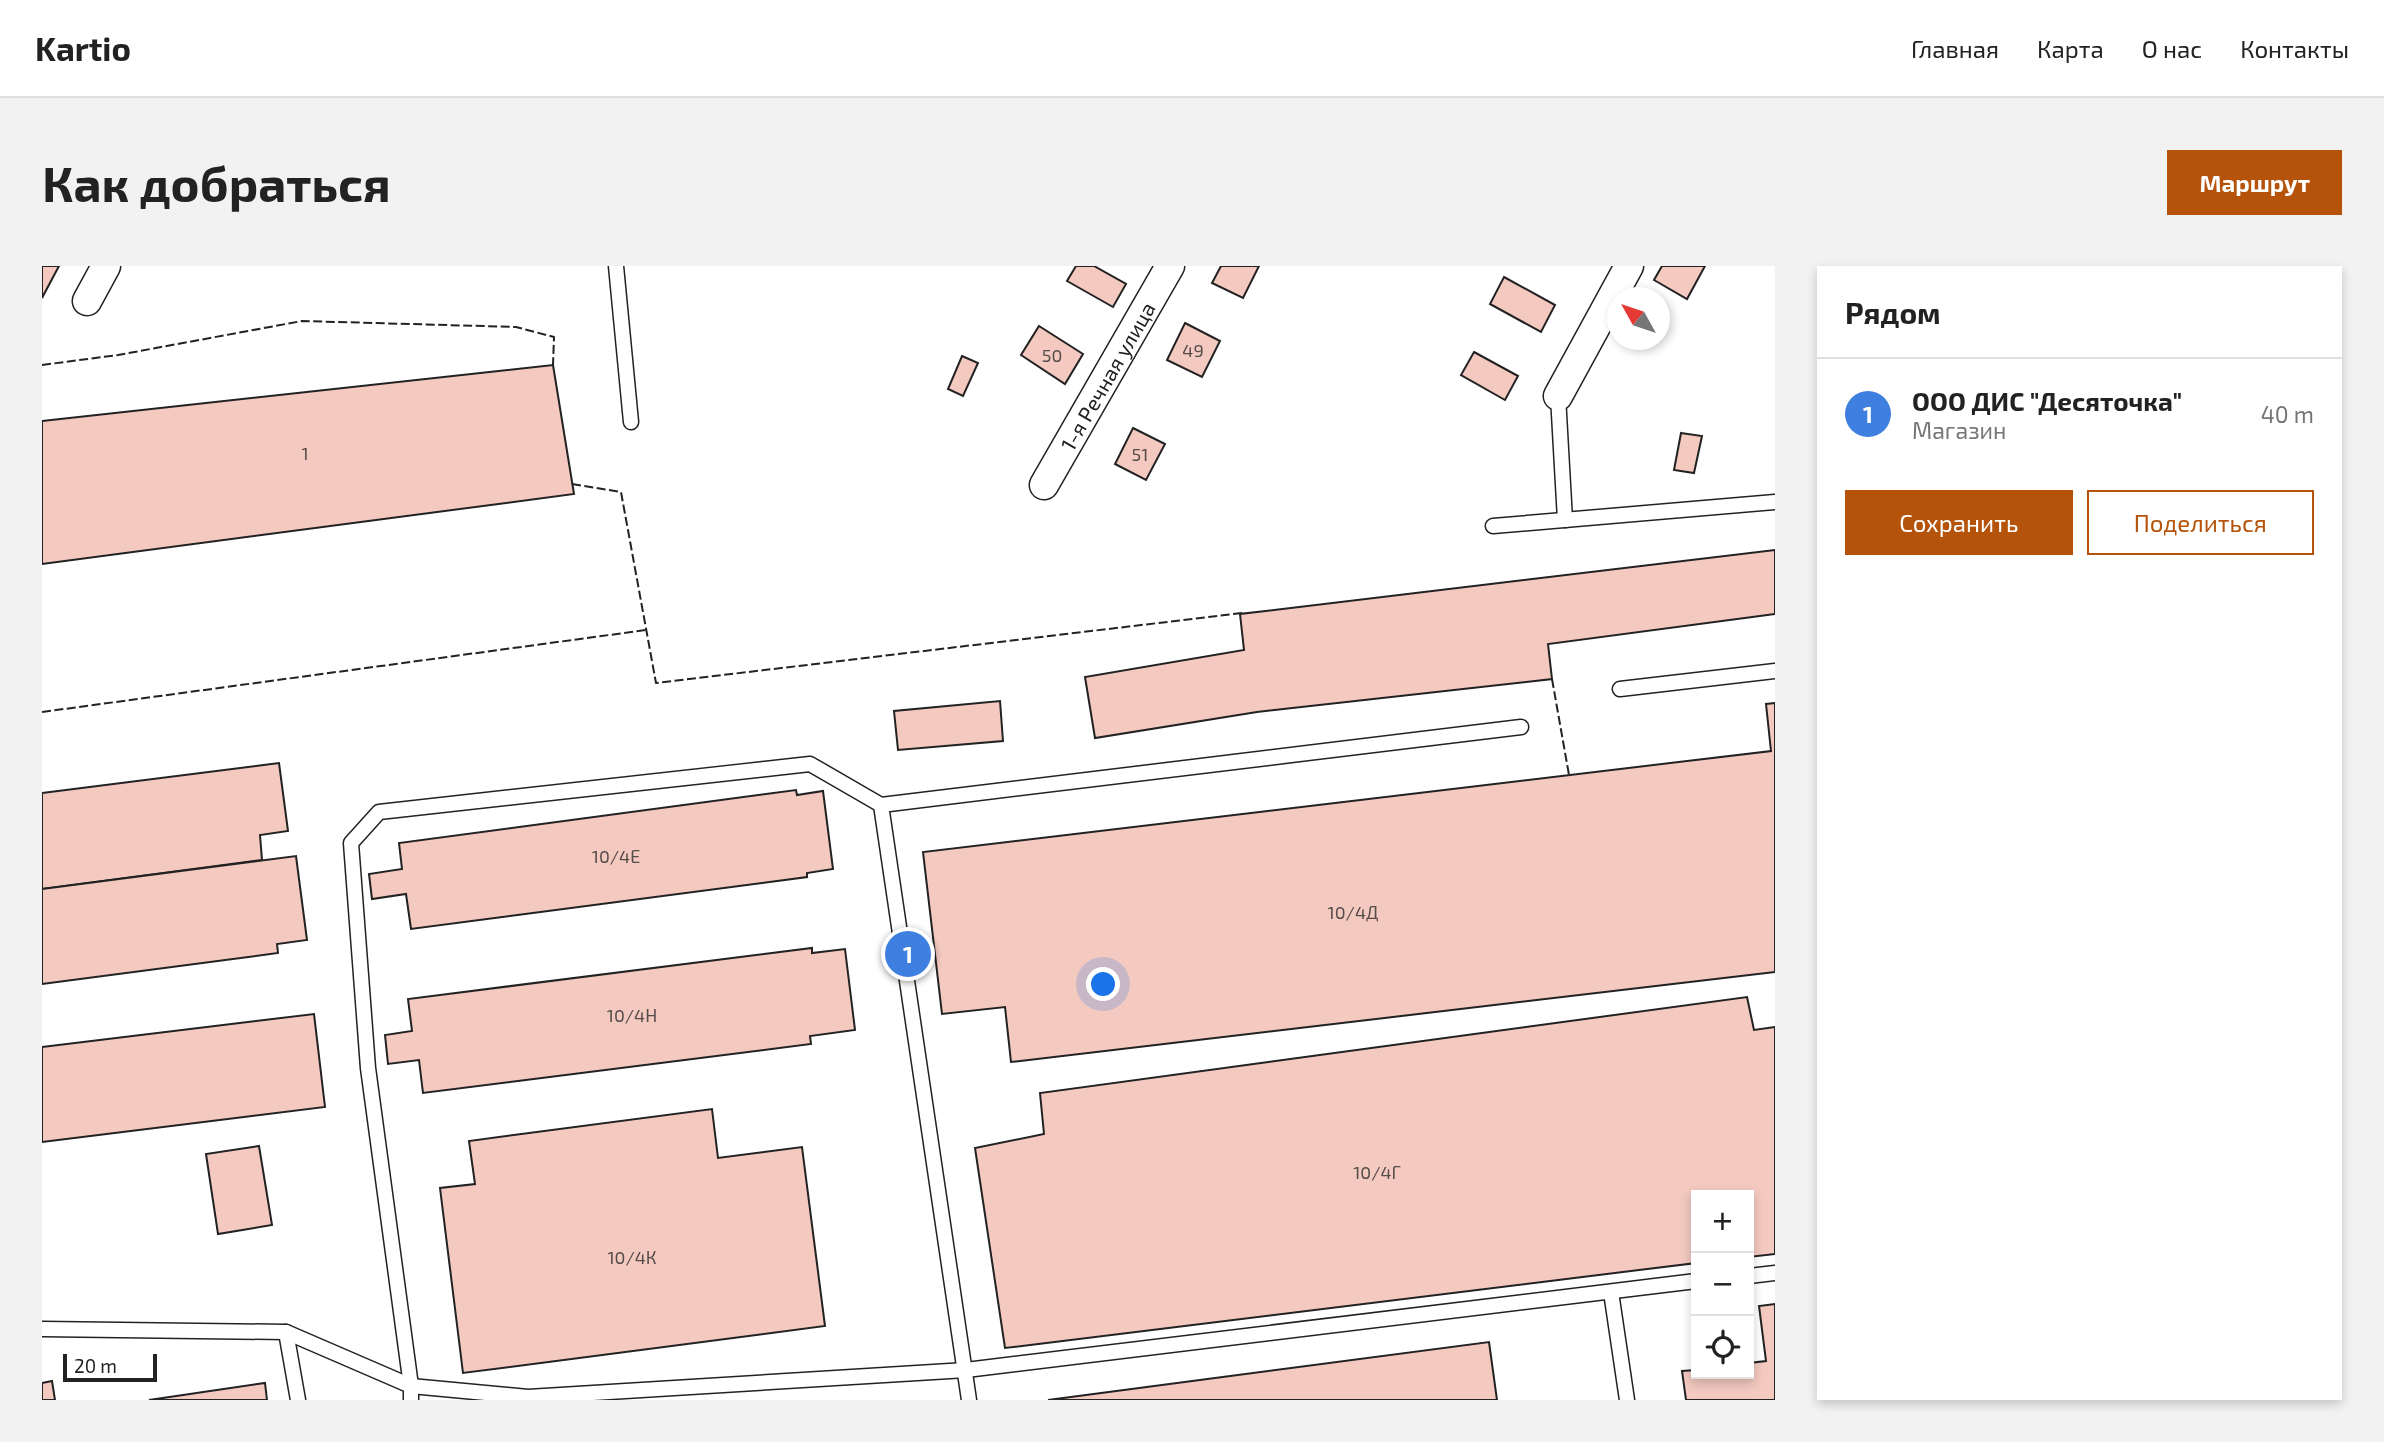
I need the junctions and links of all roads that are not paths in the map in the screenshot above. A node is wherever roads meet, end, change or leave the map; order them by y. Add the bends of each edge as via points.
1 (106, 266) edge
2 (616, 266) edge
3 (1170, 266) edge
4 (1629, 266) edge
5 (88, 301) dead end
6 (1558, 396) joint
7 (631, 422) dead end
8 (1044, 485) dead end
9 (1775, 502) edge
10 (1565, 520) junction
11 (1493, 526) dead end
12 (1775, 671) edge
13 (1620, 689) dead end
14 (1521, 727) dead end
15 (881, 805) junction
16 (1775, 1273) edge
17 (1754, 1275) edge
18 (1691, 1282) edge
19 (1611, 1292) junction
20 (42, 1329) edge
21 (286, 1332) junction
22 (966, 1370) junction
23 (411, 1393) edge
24 (298, 1400) edge
25 (969, 1400) edge
26 (1627, 1400) edge

1 - 5 street
2 - 7 lane
3 - 8 street, 1-я Речная улица
4 - 6 street
6 - 10 lane
9 - 10 lane
10 - 11 lane
12 - 13 lane
14 - 15 lane
15 - 22 lane
15 - 23 lane via 810,764 379,812 351,843 368,1068
16 - 17 lane
18 - 19 lane
19 - 22 lane
19 - 26 lane
20 - 21 lane
21 - 23 lane
21 - 24 lane
22 - 23 lane via 528,1397
22 - 25 lane

